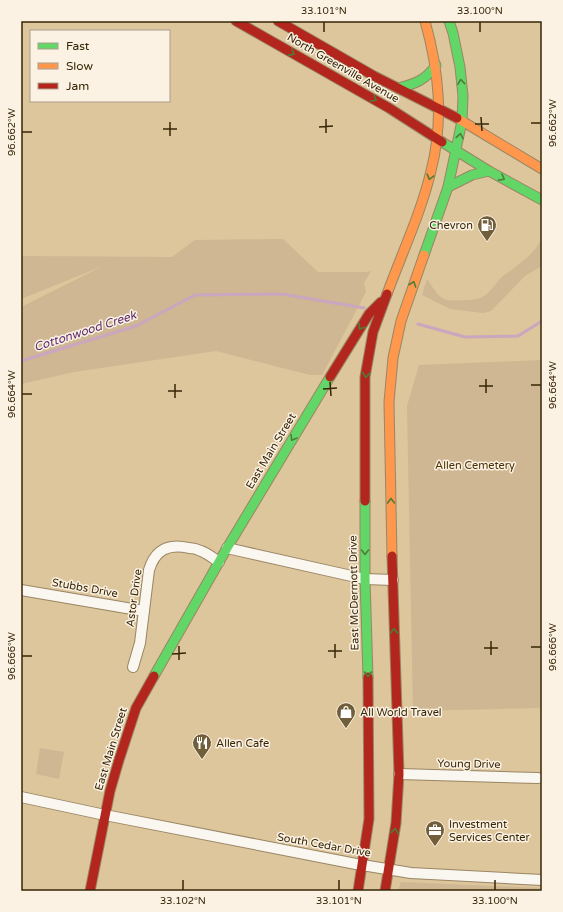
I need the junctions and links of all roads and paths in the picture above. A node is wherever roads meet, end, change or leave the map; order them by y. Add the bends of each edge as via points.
1 (236, 21) edge
2 (278, 21) edge
3 (424, 21) edge
4 (449, 21) edge
5 (436, 65) junction
6 (398, 88) junction
7 (440, 110) junction
8 (462, 121) junction
9 (437, 139) junction
10 (457, 151) junction
11 (542, 169) edge
12 (489, 171) junction
13 (448, 187) junction
14 (542, 200) edge
15 (386, 297) junction
16 (227, 548) junction
17 (219, 562) junction
18 (365, 579) junction
19 (392, 580) junction
20 (22, 590) edge
21 (144, 611) junction
22 (133, 667) dead end
23 (399, 774) junction
24 (538, 778) dead end
25 (21, 797) edge
26 (105, 815) junction
27 (363, 865) junction
28 (389, 869) junction
29 (542, 880) edge
30 (90, 891) edge
31 (358, 891) edge
32 (385, 891) edge

1 -> 9 main road, North Greenville Avenue via 389,108
2 - 6 main road, North Greenville Avenue
3 - 5 main road, East Main Street
8 -> 4 main road via 460,67
5 - 6 main road via 424,80
5 - 7 main road, East Main Street
6 - 7 main road, North Greenville Avenue
7 - 8 main road, North Greenville Avenue
7 - 9 main road, East Main Street
10 -> 8 main road
8 - 11 main road, North Greenville Avenue
9 - 10 main road, North Greenville Avenue
9 -> 15 main road, East Main Street via 425,193
10 - 12 main road, North Greenville Avenue
10 - 13 main road
12 - 13 main road via 472,175
12 -> 14 main road, North Greenville Avenue
19 -> 13 main road via 389,402 393,358 401,321
15 -> 16 main road, East Main Street via 369,314 358,331
15 -> 18 main road, East McDermott Drive via 370,345 365,377
16 - 17 main road, East Main Street
16 - 18 street
17 - 21 street, Astor Drive via 200,550 178,545 167,547 152,561
17 - 26 main road, East Main Street via 136,708
18 - 19 street
18 -> 27 main road, East McDermott Drive via 369,819
23 -> 19 main road
20 - 21 street, Stubbs Drive
21 - 22 street, Astor Drive via 140,643
23 - 24 street, Young Drive
28 -> 23 main road via 396,823
25 - 26 street, South Cedar Drive
26 - 27 street, South Cedar Drive
26 - 30 main road, East Main Street
27 - 28 street, South Cedar Drive
27 - 31 main road, East McDermott Drive
28 - 29 street, South Cedar Drive via 451,876
28 - 32 main road

